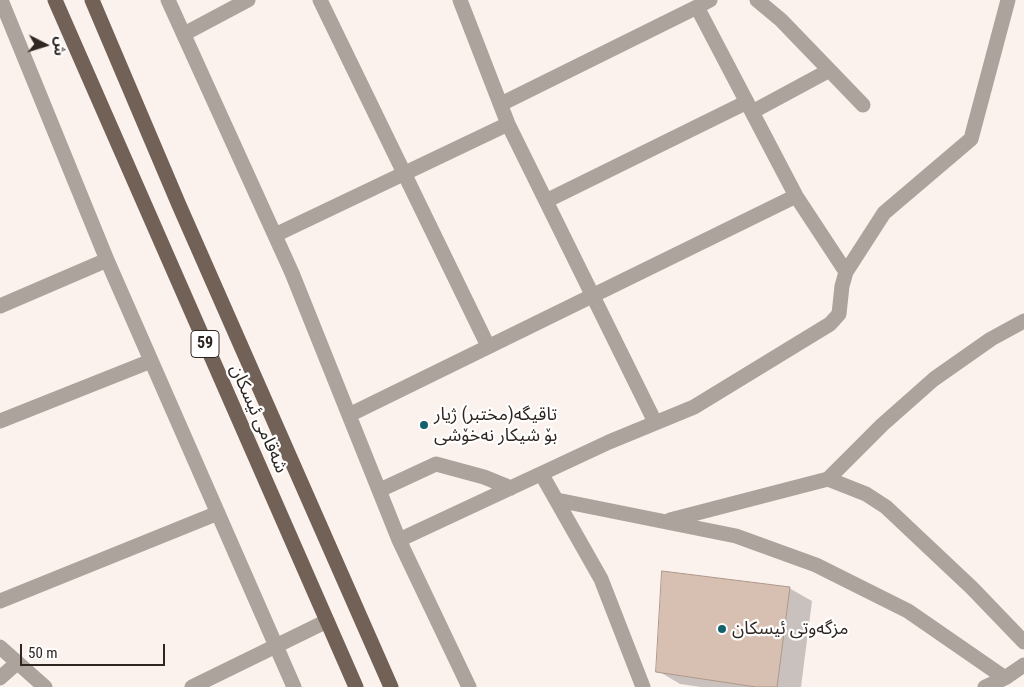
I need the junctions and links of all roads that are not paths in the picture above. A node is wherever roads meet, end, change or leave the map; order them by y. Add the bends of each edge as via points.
1 (55, 0) edge
2 (92, 0) edge
3 (168, 0) edge
4 (248, 0) edge
5 (320, 0) edge
6 (460, 0) edge
7 (758, 0) edge
8 (1008, 0) edge
9 (1, 1) edge
10 (698, 2) edge
11 (184, 34) junction
12 (828, 71) junction
13 (501, 104) junction
14 (863, 106) dead end
15 (750, 107) junction
16 (508, 124) junction
17 (405, 174) junction
18 (796, 196) junction
19 (546, 201) junction
20 (275, 236) junction
21 (107, 260) junction
22 (846, 272) junction
23 (592, 295) junction
24 (0, 306) edge
25 (1024, 321) edge
26 (488, 346) junction
27 (151, 361) junction
28 (349, 415) junction
29 (0, 421) edge
30 (655, 422) junction
31 (542, 474) junction
32 (828, 479) junction
33 (511, 488) junction
34 (380, 490) junction
35 (557, 500) junction
36 (218, 513) junction
37 (666, 521) junction
38 (398, 540) junction
39 (0, 601) edge
40 (327, 621) junction
41 (1024, 642) edge
42 (276, 646) junction
43 (0, 647) edge
44 (17, 663) junction
45 (1024, 665) edge
46 (0, 678) edge
47 (1005, 678) junction
48 (45, 687) edge
49 (192, 687) edge
50 (294, 687) edge
51 (356, 687) edge
52 (392, 687) edge
53 (469, 687) edge
54 (643, 687) edge
55 (986, 687) edge

1 - 40 main road, شەقامی ئیسکان / 59
2 - 52 main road, شەقامی ئیسکان / 59
3 - 11 street
4 - 11 street
5 - 17 street
6 - 13 street
7 - 12 street
8 - 22 street via 971,139 884,213
9 - 21 street
10 - 13 street
10 - 15 street
11 - 20 street
12 - 14 street
12 - 15 street
13 - 16 street
15 - 18 street
15 - 19 street
16 - 17 street
16 - 19 street
17 - 20 street
17 - 26 street
18 - 22 street
18 - 23 street
19 - 23 street
20 - 28 street
21 - 24 street
21 - 27 street
22 - 30 street via 840,311 833,322 694,407
23 - 26 street
23 - 30 street
25 - 32 street via 991,339 934,379
26 - 28 street
27 - 29 street
27 - 36 street
28 - 34 street
30 - 31 street
31 - 33 street
31 - 35 street
32 - 37 street
32 - 41 street via 886,506
33 - 34 street via 436,464
33 - 38 street
34 - 38 street
35 - 37 street
35 - 54 street via 601,579
36 - 39 street
36 - 42 street
37 - 47 street via 736,536 816,565 908,611
38 - 53 street
40 - 42 street
40 - 51 main road, شەقامی ئیسکان / 59
42 - 49 street
42 - 50 street
43 - 44 street
44 - 46 street
44 - 48 street
45 - 47 street
47 - 55 street

